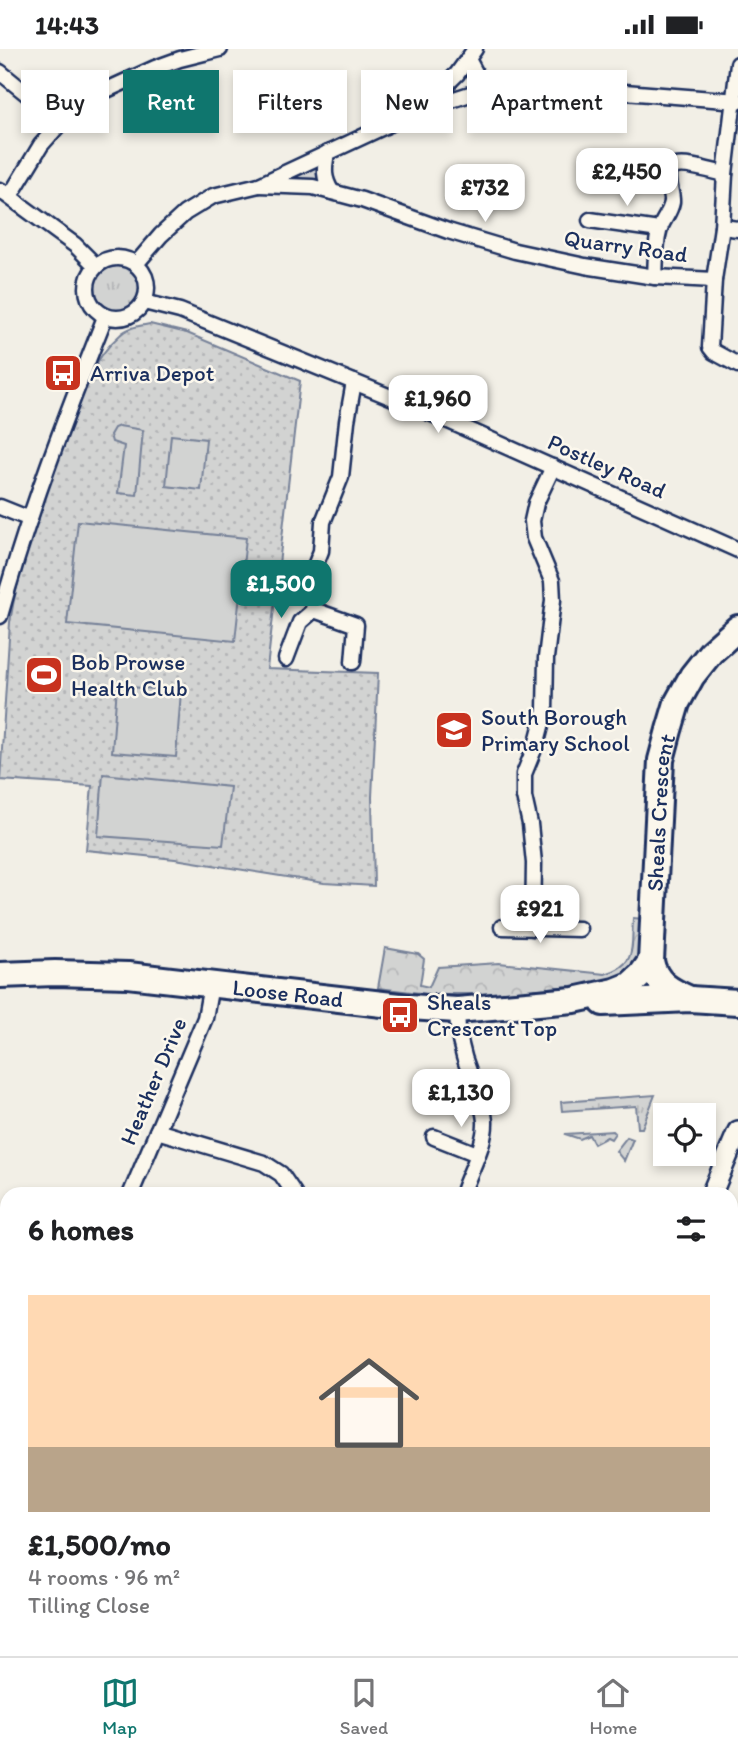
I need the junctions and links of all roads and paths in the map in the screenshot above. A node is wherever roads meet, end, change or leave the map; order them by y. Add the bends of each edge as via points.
1 (220, 49) edge
2 (178, 54) edge
3 (472, 54) edge
4 (738, 64) edge
5 (0, 72) edge
6 (453, 77) edge
7 (109, 88) edge
8 (21, 89) edge
9 (627, 92) edge
10 (736, 101) edge
11 (51, 133) edge
12 (370, 133) edge
13 (327, 153) junction
14 (733, 156) edge
15 (725, 174) junction
16 (259, 185) junction
17 (331, 192) junction
18 (5, 193) edge
19 (590, 221) dead end
20 (722, 227) junction
21 (738, 229) edge
22 (659, 230) junction
23 (136, 264) junction
24 (95, 265) junction
25 (655, 277) junction
26 (713, 280) junction
27 (144, 302) junction
28 (105, 317) junction
29 (738, 365) edge
30 (354, 382) junction
31 (553, 467) junction
32 (0, 507) edge
33 (30, 519) junction
34 (738, 550) edge
35 (314, 610) junction
36 (0, 616) edge
37 (738, 628) edge
38 (286, 659) dead end
39 (352, 662) dead end
40 (502, 927) dead end
41 (533, 928) junction
42 (579, 929) dead end
43 (651, 961) junction
44 (0, 975) edge
45 (211, 985) junction
46 (690, 999) junction
47 (574, 1000) junction
48 (738, 1002) edge
49 (457, 1010) junction
50 (157, 1131) junction
51 (738, 1131) edge
52 (434, 1137) dead end
53 (477, 1154) junction
54 (134, 1187) edge
55 (290, 1187) edge
56 (465, 1187) edge
57 (715, 1187) edge

1 - 2 street
2 - 7 street
3 - 6 street
4 - 10 street
5 - 8 street
9 - 10 street
10 - 14 street
11 - 18 street
12 - 13 street
13 - 16 street
13 - 17 street via 325,180
14 - 15 street
15 - 20 street
15 - 22 street via 689,167 671,169 671,204
16 - 17 street, Quarry Road
16 - 23 street via 213,196 185,213
17 - 25 street, Quarry Road via 515,251
18 - 24 street
19 - 22 street
20 - 21 street
20 - 26 street
22 - 25 street
23 - 24 street via 109,258
23 - 27 street via 145,277
24 - 28 street via 86,292 91,306
25 - 26 street, Quarry Road
26 - 29 street via 710,347
27 - 28 street via 124,318
27 - 30 street, Postley Road via 180,311
28 - 33 street
30 - 31 street, Postley Road
30 - 35 street via 341,477 323,521 321,551 313,571
31 - 34 street, Postley Road
31 - 41 street via 532,521 534,538 552,580 545,711 524,773 534,863
32 - 33 street
33 - 36 street
35 - 38 street via 300,622
35 - 39 street via 356,625
37 - 43 highway, Sheals Crescent via 692,676 677,703 661,760
40 - 41 street
41 - 42 street
43 - 46 highway via 662,984
43 - 47 highway, Loose Road via 630,985
44 - 45 highway, Loose Road via 128,975
45 - 49 highway, Loose Road
45 - 50 street, Heather Drive via 205,1017
46 - 47 highway, Loose Road
46 - 48 highway, Loose Road
47 - 49 highway, Loose Road
49 - 53 street via 463,1058 485,1121
50 - 54 street, Heather Drive
50 - 55 street via 264,1163
51 - 57 street
52 - 53 street
53 - 56 street

